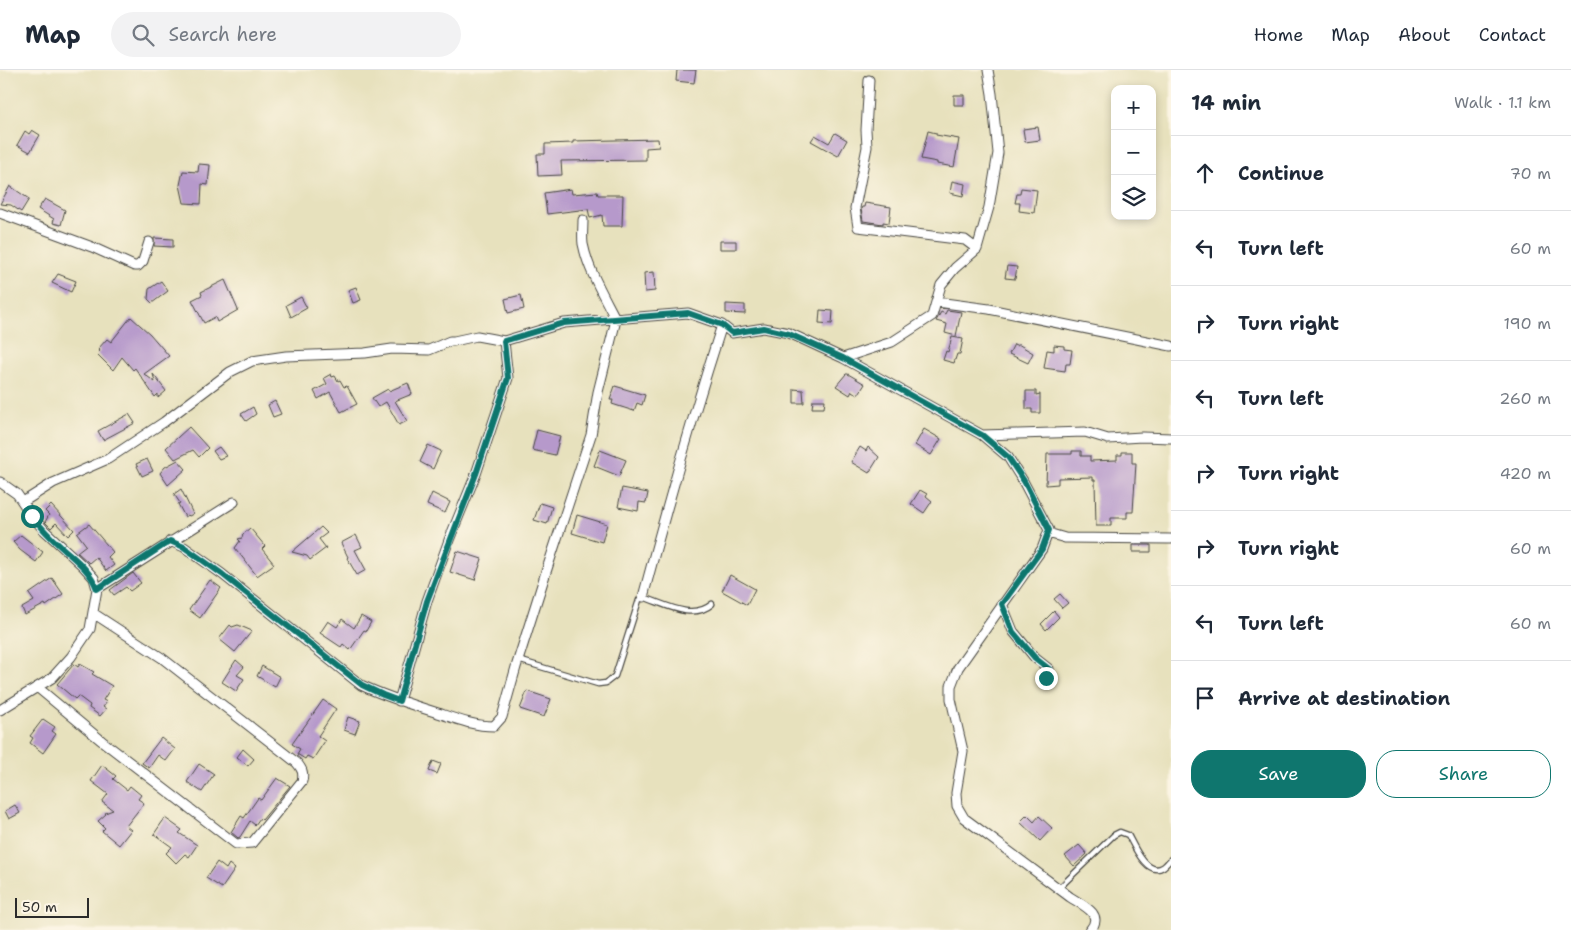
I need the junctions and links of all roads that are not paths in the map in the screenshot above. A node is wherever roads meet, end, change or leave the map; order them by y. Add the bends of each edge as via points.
1 (988, 70) edge
2 (869, 80) dead end
3 (0, 213) edge
4 (583, 220) dead end
5 (148, 242) dead end
6 (977, 249) junction
7 (937, 302) junction
8 (616, 320) junction
9 (722, 325) junction
10 (504, 341) junction
11 (1171, 346) edge
12 (843, 358) junction
13 (982, 435) junction
14 (1171, 438) edge
15 (0, 482) edge
16 (23, 502) junction
17 (234, 502) dead end
18 (1048, 533) junction
19 (1171, 539) edge
20 (170, 541) junction
21 (97, 589) junction
22 (643, 598) junction
23 (712, 604) dead end
24 (1002, 604) junction
25 (94, 613) junction
26 (518, 660) junction
27 (1046, 678) dead end
28 (37, 687) junction
29 (399, 701) junction
30 (0, 710) edge
31 (1171, 859) edge
32 (1058, 888) junction
33 (1090, 930) edge

1 - 6 street via 998,153 989,207
2 - 6 street via 867,146 855,208 858,227 965,240
3 - 5 street via 134,266 143,261
4 - 8 street via 587,255
6 - 7 street via 941,284
7 - 11 street via 989,309
7 - 12 street via 932,316 892,342
8 - 9 street via 688,313
8 - 10 street via 564,323
8 - 26 street via 591,434
9 - 12 street via 732,333 764,328 789,334
9 - 22 street
10 - 16 street via 477,336 450,341 429,350 392,349 252,361 230,372 108,459 53,483
10 - 29 street via 508,378 476,474 427,601
12 - 13 street
13 - 14 street via 1085,432 1108,438
13 - 18 street via 1008,457
15 - 16 street
16 - 21 street via 44,530 94,578
17 - 20 street
18 - 19 street via 1065,538
18 - 24 street via 1042,549
20 - 21 street
20 - 29 street via 216,569 362,685
21 - 25 street
22 - 23 lane via 692,613 705,610
22 - 26 lane via 639,600 615,676 606,683 598,684
24 - 27 street via 1013,632 1049,669
24 - 32 street via 958,668 951,686 963,751 956,806 964,818
25 - 28 street via 90,629 71,657 52,678
25 - 28 street via 162,658 298,762 304,776 302,782 252,842 236,844
26 - 29 street via 502,717 494,726 481,726
28 - 30 street
31 - 32 lane via 1162,868 1148,867 1128,835 1120,832
32 - 33 street via 1094,914 1096,920

